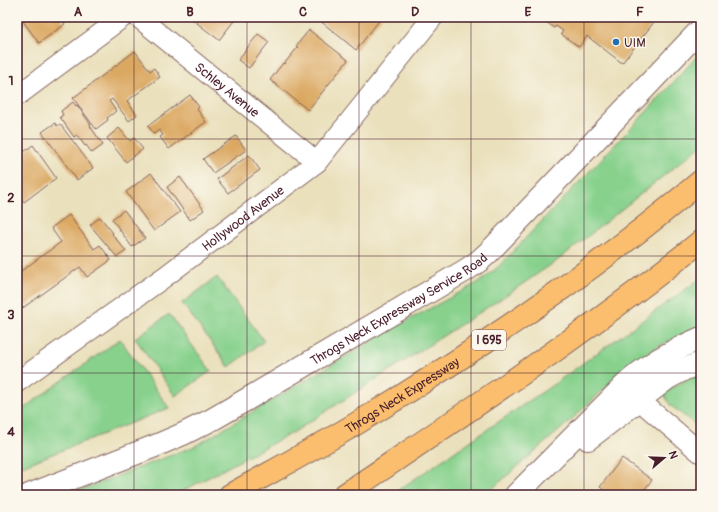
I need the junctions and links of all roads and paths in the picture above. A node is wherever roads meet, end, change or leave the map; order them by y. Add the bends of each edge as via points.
1 (123, 17) edge
2 (138, 17) edge
3 (433, 17) edge
4 (701, 29) edge
5 (17, 96) edge
6 (317, 162) junction
7 (701, 181) edge
8 (701, 241) edge
9 (701, 338) edge
10 (701, 363) edge
11 (17, 382) edge
12 (631, 393) junction
13 (701, 453) edge
14 (520, 492) edge
15 (29, 495) edge
16 (230, 495) edge
17 (344, 495) edge

1 - 5 street
2 - 6 street, Schley Avenue
3 - 6 street, Hollywood Avenue
4 - 15 street, Throgs Neck Expressway Service Road via 479,261 446,283 207,422 154,446
6 - 11 street, Hollywood Avenue via 163,278
7 - 16 highway, Throgs Neck Expressway / I 695 via 537,307 358,423
8 - 17 highway via 556,350
9 - 12 street via 655,361 641,371
10 - 12 street
12 - 13 street
12 - 14 street

